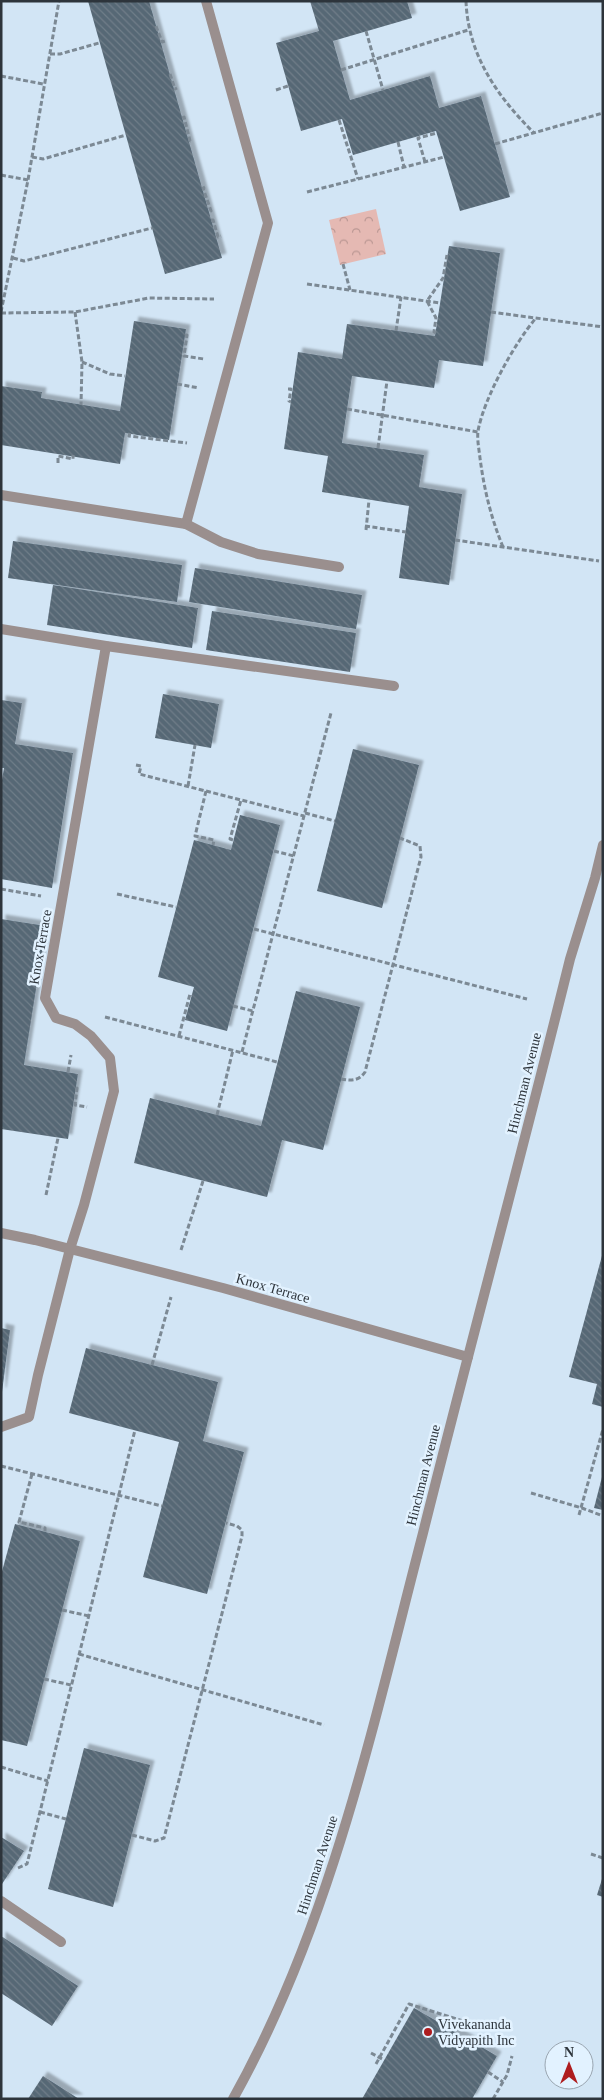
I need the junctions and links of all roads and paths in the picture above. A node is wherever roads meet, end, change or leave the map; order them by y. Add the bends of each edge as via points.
1 (59, 1) edge
2 (206, 1) edge
3 (466, 1) edge
4 (156, 26) dead end
5 (468, 30) junction
6 (366, 31) dead end
7 (164, 41) dead end
8 (99, 43) dead end
9 (50, 54) junction
10 (374, 60) junction
11 (341, 70) dead end
12 (170, 74) dead end
13 (1, 76) edge
14 (43, 84) junction
15 (288, 86) dead end
16 (178, 88) dead end
17 (276, 90) dead end
18 (383, 90) dead end
19 (603, 113) edge
20 (182, 118) dead end
21 (339, 120) dead end
22 (436, 133) dead end
23 (534, 133) junction
24 (126, 135) dead end
25 (192, 141) dead end
26 (398, 142) dead end
27 (496, 144) dead end
28 (32, 157) junction
29 (444, 157) dead end
30 (425, 162) junction
31 (404, 167) junction
32 (1, 175) edge
33 (358, 179) junction
34 (28, 180) junction
35 (206, 187) dead end
36 (307, 192) dead end
37 (209, 212) dead end
38 (211, 220) dead end
39 (152, 228) dead end
40 (220, 236) dead end
41 (447, 255) dead end
42 (13, 258) junction
43 (343, 264) dead end
44 (307, 284) dead end
45 (350, 290) junction
46 (401, 297) junction
47 (214, 299) dead end
48 (427, 301) junction
49 (440, 303) dead end
50 (75, 312) junction
51 (491, 312) dead end
52 (1, 313) edge
53 (536, 318) junction
54 (603, 327) edge
55 (396, 331) dead end
56 (436, 333) dead end
57 (185, 335) dead end
58 (204, 358) dead end
59 (82, 362) junction
60 (125, 376) dead end
61 (387, 381) dead end
62 (177, 384) dead end
63 (199, 388) dead end
64 (288, 389) dead end
65 (291, 402) dead end
66 (81, 405) dead end
67 (347, 409) dead end
68 (383, 415) junction
69 (478, 432) junction
70 (130, 434) dead end
71 (190, 443) dead end
72 (378, 448) dead end
73 (74, 455) dead end
74 (58, 463) dead end
75 (1, 495) edge
76 (369, 500) dead end
77 (186, 524) junction
78 (406, 532) dead end
79 (455, 540) dead end
80 (503, 547) junction
81 (599, 561) dead end
82 (339, 567) dead end
83 (1, 629) edge
84 (106, 646) junction
85 (394, 686) dead end
86 (331, 713) dead end
87 (196, 745) dead end
88 (136, 765) dead end
89 (188, 786) junction
90 (206, 791) junction
91 (241, 800) junction
92 (304, 814) junction
93 (335, 821) dead end
94 (400, 838) dead end
95 (234, 840) dead end
96 (213, 845) dead end
97 (603, 845) edge
98 (274, 851) dead end
99 (294, 856) junction
100 (1, 890) edge
101 (117, 894) dead end
102 (46, 897) dead end
103 (176, 907) dead end
104 (254, 929) dead end
105 (273, 934) junction
106 (393, 964) junction
107 (191, 996) dead end
108 (527, 999) dead end
109 (234, 1006) dead end
110 (253, 1011) junction
111 (98, 1014) dead end
112 (179, 1036) junction
113 (234, 1050) junction
114 (242, 1052) junction
115 (71, 1054) dead end
116 (277, 1062) dead end
117 (68, 1072) dead end
118 (341, 1079) dead end
119 (76, 1088) dead end
120 (90, 1108) dead end
121 (217, 1115) dead end
122 (58, 1138) dead end
123 (203, 1181) dead end
124 (46, 1194) dead end
125 (1, 1233) edge
126 (70, 1248) junction
127 (181, 1250) dead end
128 (171, 1296) dead end
129 (468, 1357) junction
130 (152, 1365) dead end
131 (1, 1427) edge
132 (603, 1429) edge
133 (135, 1430) dead end
134 (1, 1466) edge
135 (32, 1474) junction
136 (531, 1493) dead end
137 (119, 1495) junction
138 (162, 1506) dead end
139 (582, 1508) junction
140 (579, 1515) dead end
141 (603, 1516) edge
142 (226, 1523) dead end
143 (45, 1532) dead end
144 (62, 1610) dead end
145 (89, 1616) junction
146 (79, 1654) junction
147 (44, 1679) dead end
148 (71, 1685) junction
149 (202, 1690) junction
150 (324, 1725) dead end
151 (1, 1768) edge
152 (48, 1781) junction
153 (40, 1812) junction
154 (66, 1819) dead end
155 (132, 1835) dead end
156 (591, 1854) dead end
157 (603, 1858) edge
158 (18, 1868) dead end
159 (1, 1901) edge
160 (61, 1942) dead end
161 (488, 2029) dead end
162 (371, 2052) dead end
163 (512, 2056) dead end
164 (380, 2057) junction
165 (384, 2060) dead end
166 (376, 2064) dead end
167 (488, 2072) dead end
168 (503, 2082) junction
169 (233, 2099) edge
170 (493, 2099) edge

1 - 9 path
2 - 77 street via 268,223
3 - 5 path
4 - 7 path
5 - 10 path
5 - 23 path via 491,81
6 - 10 path
8 - 9 path
9 - 14 path
10 - 11 path
10 - 18 path
12 - 16 path via 175,88
13 - 14 path
14 - 28 path
15 - 17 path
19 - 23 path
20 - 25 path
21 - 33 path
22 - 30 path via 418,138
23 - 27 path
24 - 28 path via 42,158
26 - 31 path
28 - 34 path
29 - 30 path
30 - 31 path
31 - 33 path
32 - 34 path
33 - 36 path
34 - 42 path
35 - 37 path via 203,188
38 - 40 path
39 - 42 path via 24,261
41 - 48 path via 443,278
42 - 52 path
43 - 45 path
44 - 45 path
45 - 46 path
46 - 48 path
46 - 55 path
47 - 50 path via 149,298
48 - 49 path
48 - 56 path via 436,318
50 - 52 path
50 - 59 path
51 - 53 path
53 - 54 path
53 - 69 path via 511,355
57 - 58 path via 184,356
59 - 60 path via 110,374
59 - 66 path
61 - 68 path
62 - 63 path
64 - 65 path via 291,389
67 - 68 path
68 - 69 path
68 - 72 path
69 - 80 path via 483,480
70 - 71 path
73 - 74 path via 74,459 58,456
75 - 77 street
76 - 78 path via 366,528
77 - 82 street via 221,542 258,554
79 - 80 path
80 - 81 path
83 - 84 street
84 - 85 street
84 - 126 street, Knox Terrace via 45,998 56,1018 81,1028 110,1058 114,1091
86 - 92 path
87 - 89 path
88 - 89 path via 141,766 140,774
89 - 90 path
90 - 91 path
90 - 96 path via 196,836 214,840
91 - 92 path
91 - 95 path via 230,838
92 - 93 path
92 - 99 path
94 - 106 path via 420,846 422,851
97 - 129 street, Hinchman Avenue via 570,959
98 - 99 path
99 - 105 path
100 - 102 path
101 - 103 path
104 - 105 path
105 - 106 path
105 - 110 path
106 - 108 path
106 - 118 path via 365,1072 351,1081
107 - 112 path
109 - 110 path
110 - 114 path
111 - 112 path
112 - 113 path
113 - 114 path
113 - 121 path
114 - 116 path
115 - 117 path
119 - 120 path via 75,1105
122 - 124 path
123 - 127 path
125 - 126 street, Knox Terrace
126 - 129 street, Knox Terrace
126 - 131 street, Knox Terrace via 29,1417
128 - 130 path
129 - 169 street, Hinchman Avenue via 373,1728 329,1878 289,1986
132 - 139 path
133 - 137 path
134 - 135 path
135 - 137 path
135 - 143 path via 19,1522 45,1528
136 - 139 path
137 - 138 path
137 - 145 path
139 - 140 path
139 - 141 path
142 - 149 path via 242,1530 242,1536
144 - 145 path
145 - 146 path
146 - 148 path
146 - 149 path
147 - 148 path
148 - 152 path
149 - 150 path
149 - 155 path via 164,1838 154,1841
151 - 152 path
152 - 153 path
153 - 154 path
153 - 158 path via 27,1864
156 - 157 path
159 - 160 street
161 - 164 path via 408,2004
162 - 164 path
163 - 168 path
164 - 165 path
164 - 166 path
167 - 168 path
168 - 170 path

